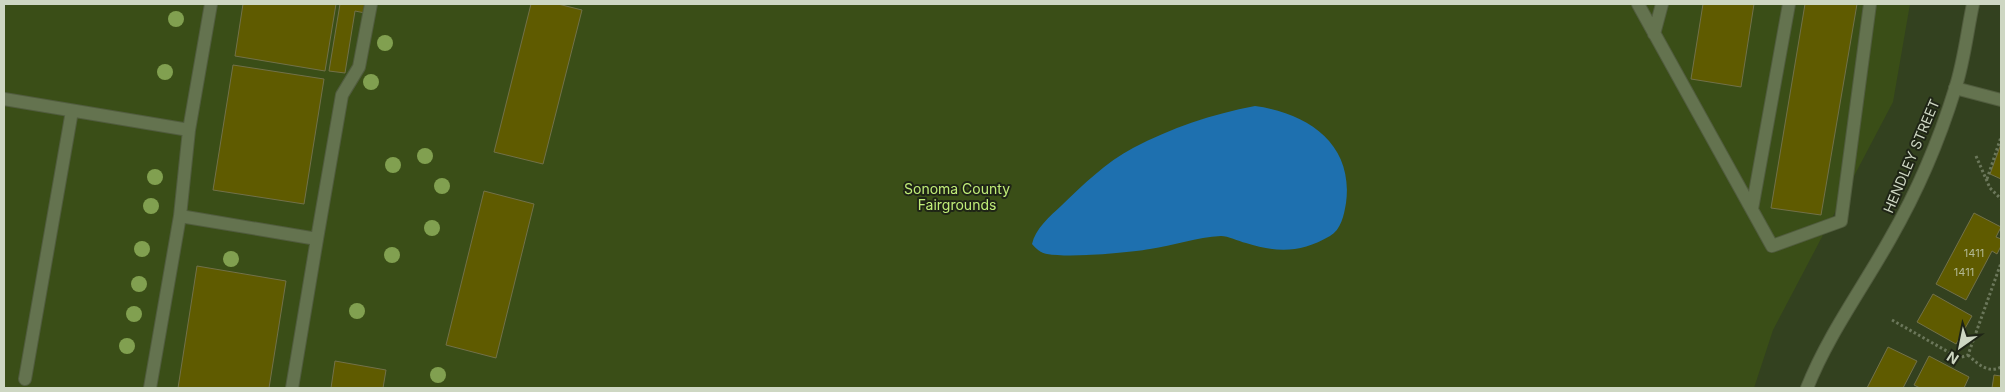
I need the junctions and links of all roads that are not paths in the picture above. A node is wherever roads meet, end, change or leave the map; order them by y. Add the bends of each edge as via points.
1 (211, 4) edge
2 (372, 4) edge
3 (1638, 4) edge
4 (1662, 4) edge
5 (1789, 4) edge
6 (1870, 4) edge
7 (1973, 4) edge
8 (1654, 34) junction
9 (1956, 88) junction
10 (4, 99) edge
11 (2001, 100) edge
12 (72, 111) junction
13 (189, 130) junction
14 (1752, 209) junction
15 (180, 216) junction
16 (317, 238) junction
17 (25, 379) dead end
18 (150, 388) edge
19 (292, 388) edge
20 (1807, 388) edge

1 - 13 street
2 - 16 street via 360,67 342,95
3 - 8 street
4 - 8 street
5 - 14 street
6 - 14 street via 1840,221 1772,246
7 - 9 street, HENDLEY STREET
8 - 14 street
9 - 11 street
9 - 20 street, HENDLEY STREET via 1915,193 1835,328
10 - 12 street
12 - 13 street
12 - 17 street
13 - 15 street
15 - 16 street
15 - 18 street
16 - 19 street

